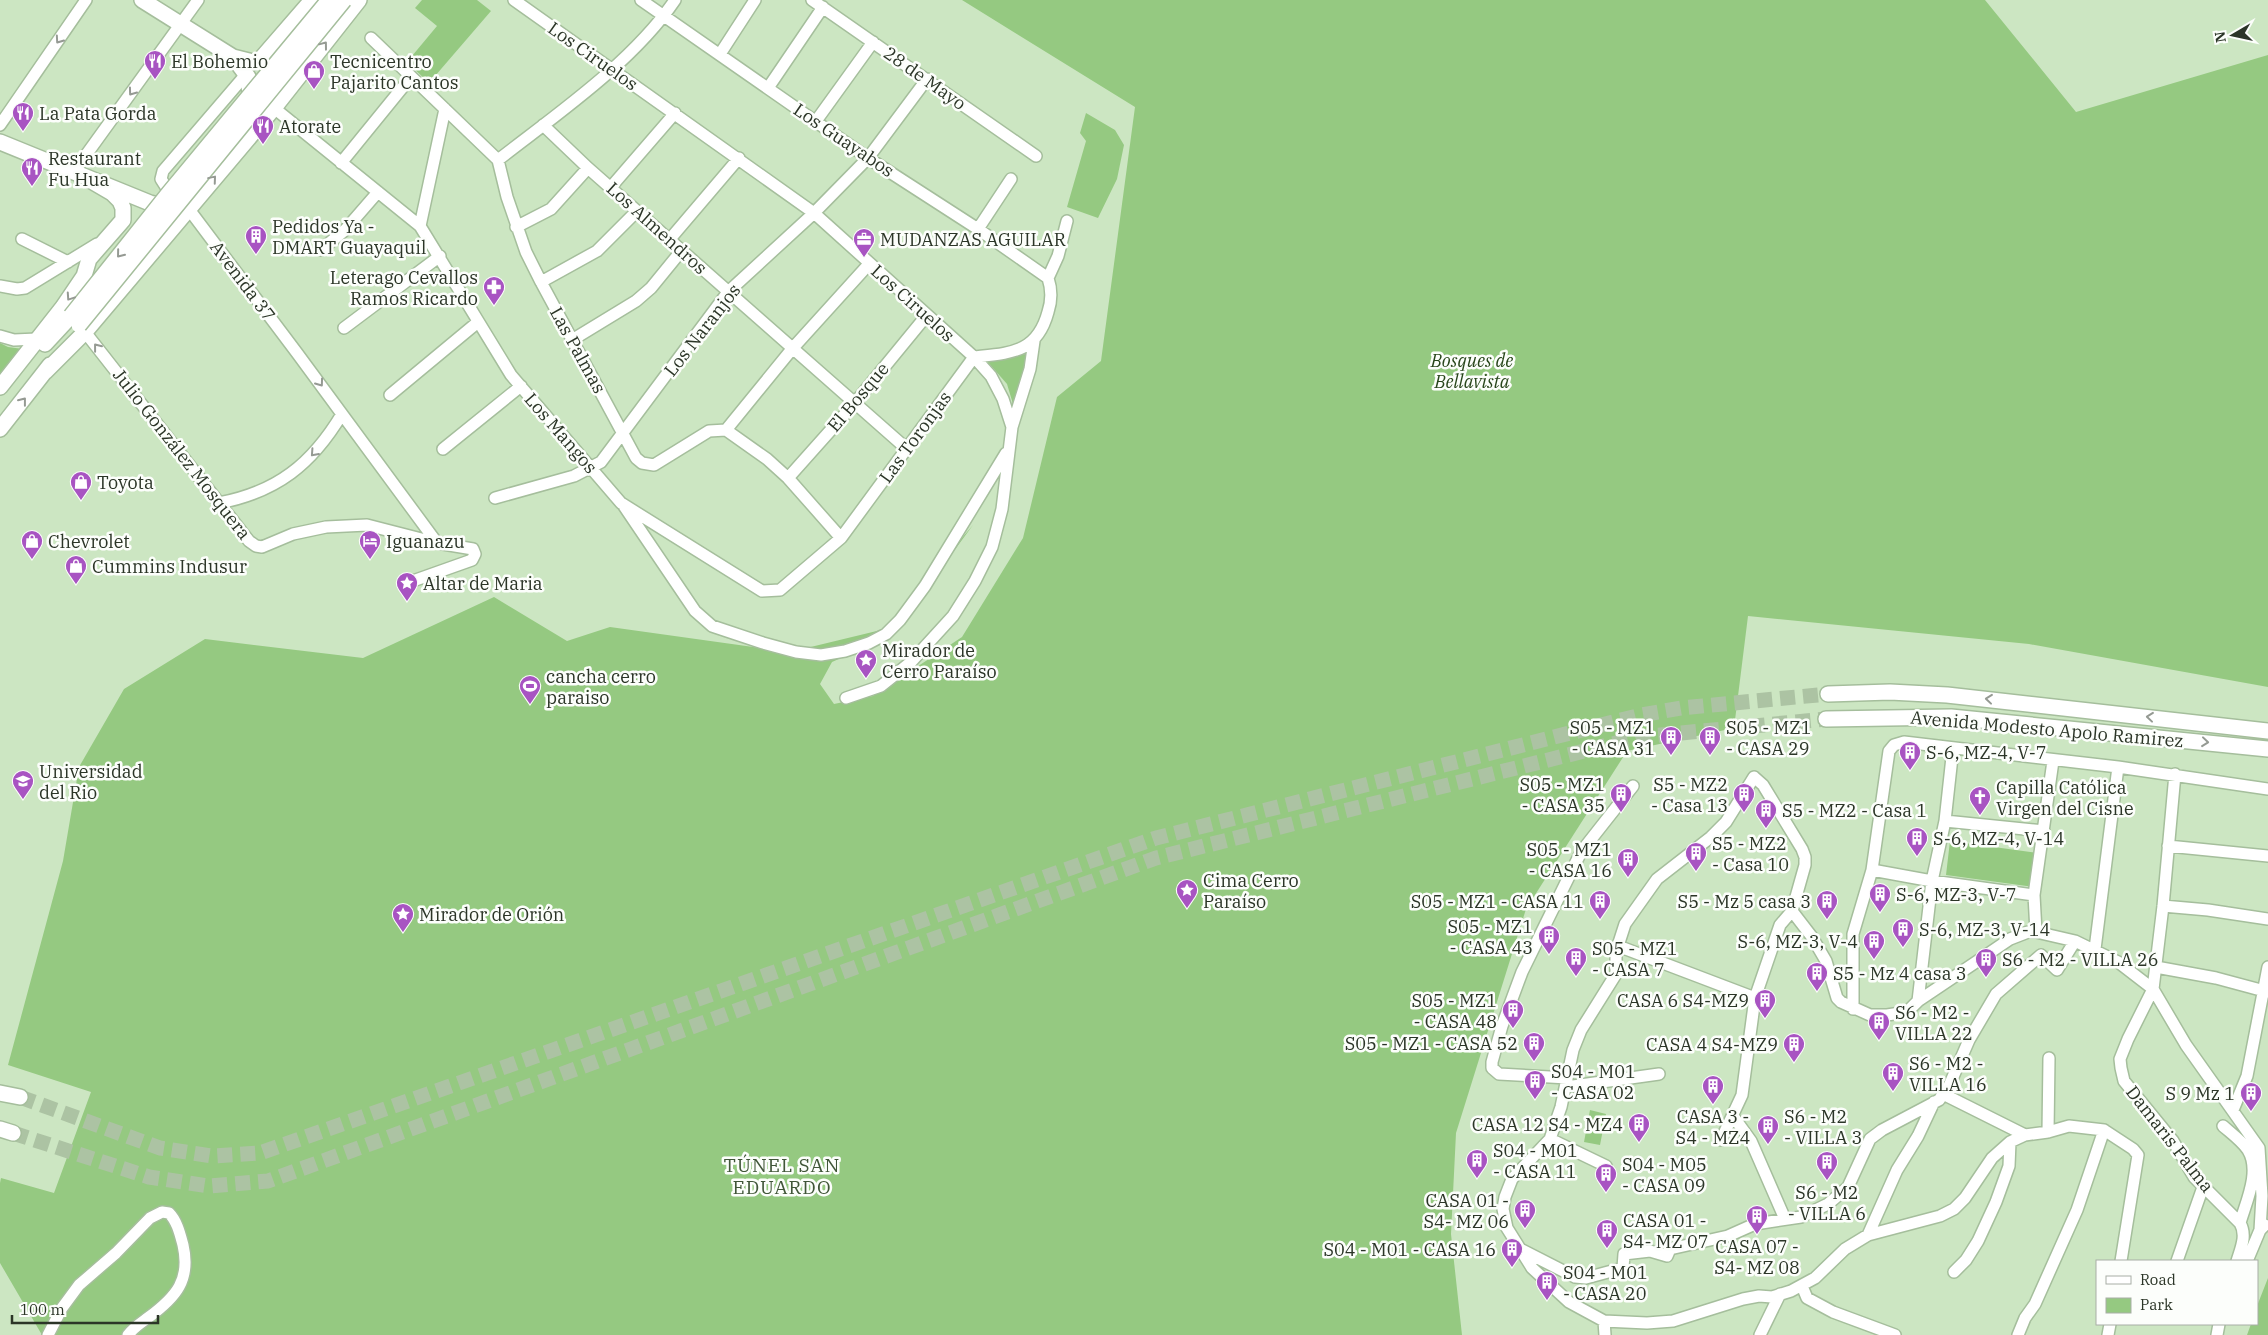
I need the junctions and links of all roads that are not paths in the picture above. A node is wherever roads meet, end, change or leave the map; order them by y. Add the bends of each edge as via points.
1 (86, 0) edge
2 (142, 0) edge
3 (198, 0) edge
4 (312, 0) edge
5 (329, 0) edge
6 (344, 0) edge
7 (359, 0) edge
8 (514, 0) edge
9 (642, 0) edge
10 (675, 0) edge
11 (755, 0) edge
12 (812, 0) edge
13 (823, 8) junction
14 (664, 16) junction
15 (181, 24) junction
16 (371, 38) dead end
17 (874, 42) junction
18 (275, 45) junction
19 (720, 54) junction
20 (233, 56) junction
21 (307, 67) junction
22 (612, 69) junction
23 (411, 77) junction
24 (242, 79) dead end
25 (927, 80) junction
26 (768, 88) junction
27 (251, 98) junction
28 (274, 108) junction
29 (445, 109) junction
30 (675, 113) junction
31 (816, 121) junction
32 (0, 125) edge
33 (543, 125) junction
34 (0, 142) edge
35 (237, 151) junction
36 (1036, 156) dead end
37 (739, 158) junction
38 (868, 158) junction
39 (498, 160) junction
40 (341, 163) junction
41 (588, 168) junction
42 (73, 173) junction
43 (88, 179) junction
44 (1011, 179) dead end
45 (164, 185) junction
46 (611, 187) junction
47 (378, 192) junction
48 (162, 203) junction
49 (188, 208) junction
50 (637, 211) junction
51 (814, 213) junction
52 (1067, 221) dead end
53 (420, 226) junction
54 (516, 227) junction
55 (978, 229) junction
56 (107, 238) junction
57 (22, 239) dead end
58 (670, 239) junction
59 (155, 248) junction
60 (321, 250) dead end
61 (682, 250) junction
62 (440, 256) junction
63 (68, 262) junction
64 (869, 264) junction
65 (84, 276) junction
66 (1048, 278) junction
67 (541, 282) junction
68 (0, 286) edge
69 (728, 292) junction
70 (927, 315) junction
71 (478, 322) junction
72 (78, 324) junction
73 (344, 328) dead end
74 (0, 336) edge
75 (37, 339) junction
76 (572, 340) junction
77 (1034, 341) junction
78 (792, 349) junction
79 (974, 357) junction
80 (521, 386) junction
81 (0, 389) edge
82 (390, 394) dead end
83 (854, 404) junction
84 (342, 414) junction
85 (1012, 426) junction
86 (0, 429) edge
87 (726, 430) junction
88 (624, 434) junction
89 (443, 449) dead end
90 (907, 449) junction
91 (1009, 449) junction
92 (592, 468) junction
93 (788, 478) junction
94 (495, 498) dead end
95 (219, 503) junction
96 (621, 503) junction
97 (841, 538) junction
98 (437, 543) junction
99 (410, 582) dead end
100 (756, 587) joint
101 (1890, 692) junction
102 (1828, 694) tunnel mouth
103 (846, 698) dead end
104 (1891, 716) junction
105 (1826, 719) tunnel mouth
106 (2268, 731) edge
107 (1953, 748) junction
108 (2268, 749) edge
109 (2053, 761) junction
110 (2118, 767) junction
111 (2175, 774) junction
112 (1633, 786) dead end
113 (2268, 789) edge
114 (1944, 821) junction
115 (2044, 831) junction
116 (2168, 846) junction
117 (2268, 856) edge
118 (1872, 870) junction
119 (1932, 882) junction
120 (2034, 895) junction
121 (2163, 906) junction
122 (1792, 911) junction
123 (2268, 919) edge
124 (2036, 932) junction
125 (2075, 941) junction
126 (1618, 946) junction
127 (2095, 950) junction
128 (2156, 967) junction
129 (2268, 968) edge
130 (2153, 989) junction
131 (2266, 992) edge
132 (1755, 998) junction
133 (1918, 1001) junction
134 (1853, 1009) junction
135 (2048, 1058) dead end
136 (1659, 1074) dead end
137 (1566, 1083) junction
138 (0, 1093) edge
139 (1943, 1094) junction
140 (20, 1097) tunnel mouth
141 (1934, 1102) junction
142 (2233, 1110) junction
143 (1733, 1116) junction
144 (2223, 1126) dead end
145 (2104, 1130) junction
146 (2048, 1132) junction
147 (2025, 1134) junction
148 (1550, 1139) junction
149 (1722, 1140) dead end
150 (2010, 1142) junction
151 (1606, 1166) dead end
152 (2203, 1187) junction
153 (1784, 1219) junction
154 (2240, 1223) junction
155 (2264, 1226) edge
156 (1868, 1235) junction
157 (1520, 1249) junction
158 (2121, 1260) edge
159 (2178, 1260) edge
160 (2237, 1260) edge
161 (2247, 1260) edge
162 (1954, 1272) dead end
163 (1802, 1286) junction
164 (1780, 1294) junction
165 (1604, 1321) junction
166 (48, 1335) edge
167 (128, 1335) edge
168 (1605, 1335) edge
169 (1760, 1335) edge
170 (1895, 1335) edge
171 (2018, 1335) edge

1 -> 32 street
2 - 15 main road
3 - 15 street
4 - 18 main road
5 -> 72 main road, bridge via 169,193
6 - 72 main road, bridge
21 -> 7 main road
8 - 22 street, Los Ciruelos
9 - 14 street, Los Guayabos
10 - 14 street
11 - 19 street
12 - 13 street, 28 de Mayo
13 - 17 street, 28 de Mayo
13 - 26 street
14 - 19 street, Los Guayabos
14 - 22 street
15 - 20 main road
15 -> 42 street
16 - 23 street
17 - 25 street, 28 de Mayo
17 - 31 street
18 - 20 main road via 260,60 253,62
18 - 21 main road via 276,59 283,68 295,72
19 - 26 street, Los Guayabos
20 - 27 main road via 248,77
21 - 28 main road
22 - 30 street, Los Ciruelos
22 - 33 street
23 - 29 street
23 - 40 street
24 - 45 street via 163,172 161,179
25 - 36 street, 28 de Mayo
25 - 38 street, Los Naranjos
26 - 31 street, Los Guayabos
27 - 35 main road
27 - 48 main road via 244,112
28 - 35 main road
28 - 40 street, Los Mangos
29 - 39 street
29 - 53 street
30 - 37 street, Los Ciruelos
30 - 46 street
31 - 38 street, Los Guayabos
33 - 39 street
33 - 41 street, Los Almendros
34 - 42 main road
49 -> 35 main road
37 - 51 street, Los Ciruelos
37 - 58 street
38 - 51 street, Los Naranjos
38 - 55 street, Los Guayabos
39 - 54 street, Las Palmas
40 - 47 street, Los Mangos
41 - 46 street, Los Almendros
41 - 54 street via 552,209
42 - 43 main road
43 - 48 main road
43 - 56 main road via 112,193 124,208 123,220
44 - 55 street
45 - 48 street
45 - 48 street
46 - 50 street, Los Almendros
47 - 53 street, Los Mangos
47 - 60 street via 345,230
48 - 49 main road
49 - 59 main road
49 -> 84 street, Avenida 37
50 - 58 street, Los Almendros
50 - 67 street via 597,251
51 - 64 street, Los Ciruelos
51 - 69 street, Los Naranjos
52 - 66 street via 1058,256
53 - 62 street, Los Mangos
54 - 67 street, Las Palmas
55 - 66 street, Los Guayabos
56 - 63 street
56 - 65 main road via 89,259
57 - 63 street
58 - 61 street, Los Almendros
59 - 65 main road via 154,235 145,225 135,223
59 - 72 main road
61 - 69 street, Los Almendros
61 - 76 street via 636,301
62 - 71 street, Los Mangos
62 - 73 street
63 - 68 street via 25,288
64 - 70 street, Los Ciruelos
64 - 78 street
65 -> 75 main road
66 - 77 street via 1050,308 1045,325
67 - 76 street, Las Palmas
69 - 78 street, Los Almendros
69 - 88 street, Los Naranjos
70 - 79 street, Los Ciruelos
70 - 83 street, El Bosque
71 - 80 street, Los Mangos
71 - 82 street
72 - 81 main road
86 -> 72 main road
95 -> 72 street, Julio González Mosquera
74 - 75 street via 14,340
75 - 81 main road
76 - 88 street, Las Palmas
77 - 79 street via 1007,353
77 - 85 street via 1030,369
78 - 83 street, Los Almendros
78 - 87 street
79 - 85 street, Los Ciruelos via 991,376
79 - 90 street, Las Toronjas
80 - 89 street
80 - 92 street, Los Mangos
83 - 90 street, Los Almendros
83 - 93 street, El Bosque
84 -> 95 street via 314,454 287,477 255,494
84 - 98 street, Avenida 37
85 - 91 street, Los Ciruelos
87 - 88 street, Las Palmas via 710,432 654,466 636,458
87 - 93 street
88 - 92 street, Los Naranjos via 602,462
90 - 97 street, Las Toronjas
91 - 96 street via 930,578 900,620 886,634 869,643 821,655 763,644 712,626 695,611
91 - 103 street, Los Ciruelos via 992,547 953,616 911,662 881,686
92 - 94 street, Los Naranjos via 559,481
92 - 96 street, Los Mangos
93 - 97 street
95 - 98 street, Julio González Mosquera via 256,546 270,545 293,534 326,527 368,525
96 - 100 street, Los Mangos
97 - 100 street, Las Toronjas via 780,590 762,591
98 - 99 street via 468,546 475,554 472,560
101 - 102 main road, Avenida Modesto Apolo Ramirez
101 - 104 main road
106 -> 101 main road, Avenida Modesto Apolo Ramirez via 1947,694
104 - 105 main road, Avenida Modesto Apolo Ramirez
104 -> 108 main road, Avenida Modesto Apolo Ramirez via 1951,717
107 - 109 street
107 - 114 street
107 - 118 street via 1904,742 1894,745 1889,751
109 - 110 street
109 - 115 street
110 - 111 street
110 - 127 street
111 - 113 street
111 - 116 street, Damaris Palma
112 - 137 street via 1581,852 1522,972 1492,1062 1492,1068 1499,1074
114 - 115 street
114 - 119 street
115 - 120 street
116 - 117 street
116 - 121 street, Damaris Palma
118 - 119 street
118 - 134 street via 1854,934
119 - 120 street
119 - 133 street
120 - 124 street
121 - 123 street
121 - 128 street, Damaris Palma
122 - 126 street via 1805,857 1763,784 1754,777 1726,822 1667,870 1647,891 1625,924
122 - 132 street via 1780,925
122 - 134 street via 1822,953 1837,998
124 - 125 street
124 - 133 street via 2010,939
125 - 127 street
125 - 139 street via 2057,970 2041,955 1996,994
126 - 132 street
126 - 137 street via 1616,974 1581,1030
127 - 130 street via 2118,962
128 - 130 street, Damaris Palma
128 - 131 street via 2216,978
129 - 131 street
130 - 142 street via 2186,1045
130 - 152 street, Damaris Palma via 2128,1039 2120,1068 2124,1081 2173,1141
131 - 142 street via 2248,1076
132 - 143 street via 1742,1095
133 - 134 street via 1907,1012 1887,1015 1870,1015
135 - 146 street
136 - 137 street
137 - 148 street
138 - 140 main road
139 - 141 street
139 - 147 street
141 - 153 street via 1870,1139 1848,1187 1828,1204 1801,1217
141 - 156 street via 1897,1170
142 - 155 street via 2259,1148
143 - 149 street
143 - 153 street via 1751,1141
144 - 154 street via 2247,1149 2252,1159 2250,1189
145 - 146 street via 2069,1126
145 - 158 street via 2138,1155
145 - 171 street via 2077,1210
146 - 147 street
147 - 150 street
148 - 151 street
148 - 157 street via 1512,1179 1505,1197 1504,1219
150 - 156 street via 1992,1158 1954,1209 1940,1216
150 - 162 street via 2009,1166 1996,1202 1978,1241
152 - 154 street, Damaris Palma
152 - 159 street
153 - 157 street via 1755,1224 1728,1236 1670,1250 1667,1256 1650,1252 1624,1254 1623,1268 1586,1278 1563,1272
154 - 160 street via 2243,1241
155 - 161 street
156 - 163 street via 1845,1249
157 - 165 street via 1532,1268 1569,1302
163 - 164 street
163 - 170 street via 1807,1298 1833,1312
164 - 165 street via 1743,1300 1673,1321
164 - 169 street
165 - 168 street
166 - 167 street via 79,1285 150,1218 162,1212 169,1213 175,1220 186,1259 183,1277 166,1304

